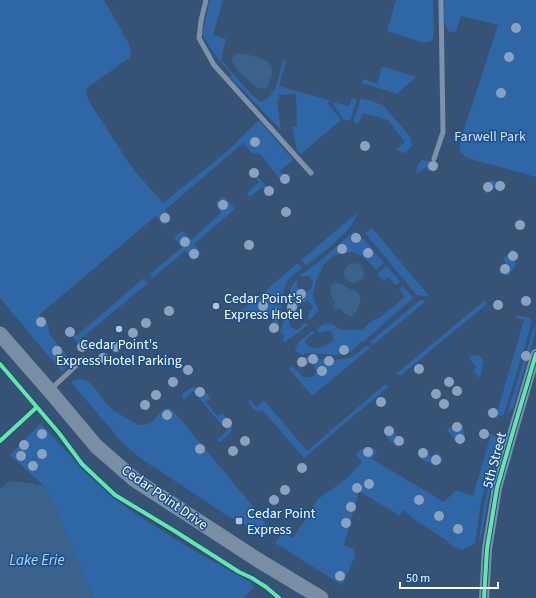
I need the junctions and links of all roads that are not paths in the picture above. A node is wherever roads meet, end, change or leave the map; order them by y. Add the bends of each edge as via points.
1 (206, 0) edge
2 (441, 0) edge
3 (434, 159) dead end
4 (311, 173) dead end
5 (0, 334) edge
6 (536, 354) edge
7 (83, 359) dead end
8 (49, 390) junction
9 (321, 598) edge
10 (484, 598) edge

1 - 4 lane via 200,38 214,65
2 - 3 lane via 442,132
5 - 8 main road, Cedar Point Drive
6 - 10 street, 5th Street via 497,488 487,549
7 - 8 lane
8 - 9 main road, Cedar Point Drive via 96,446 135,480

